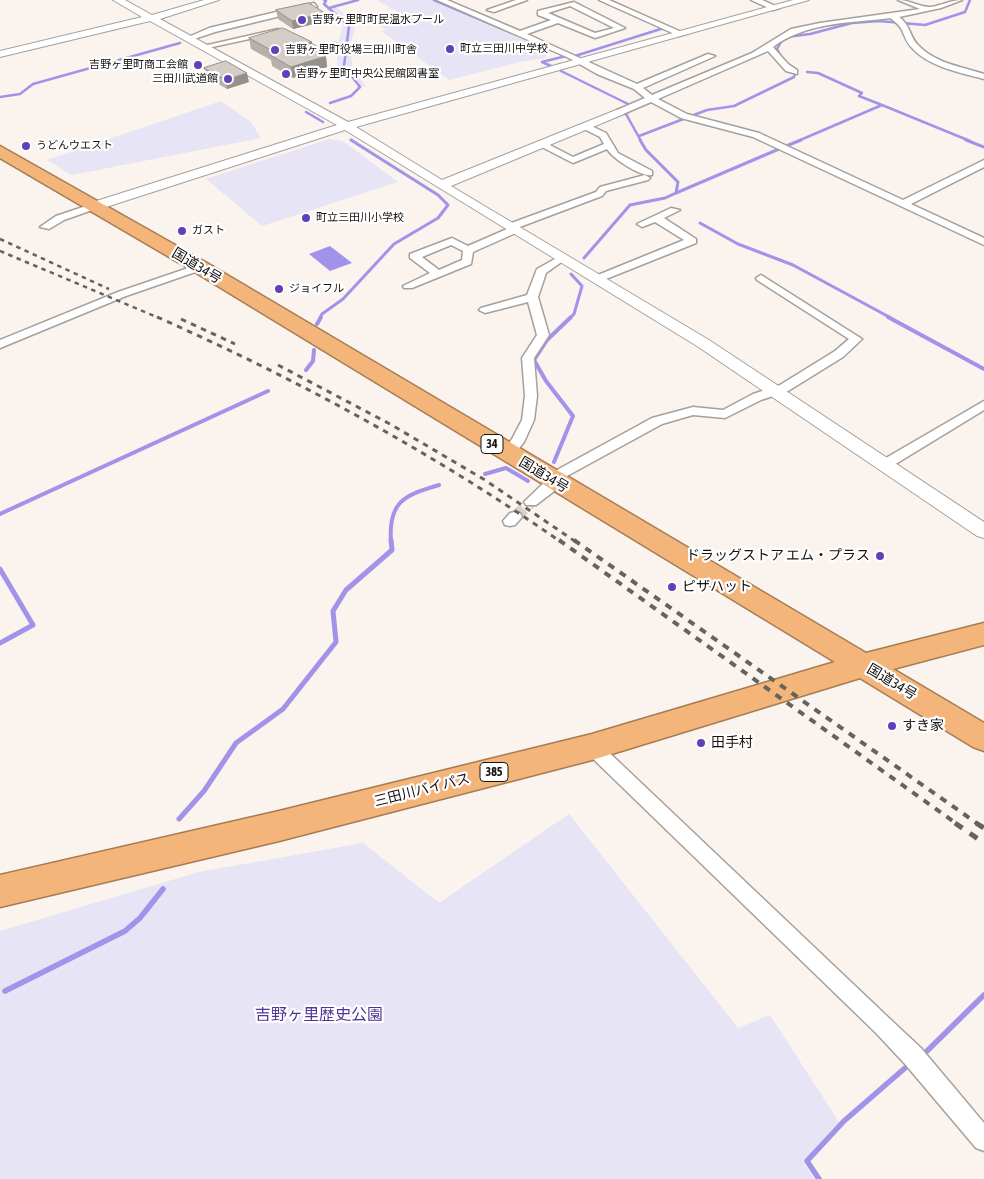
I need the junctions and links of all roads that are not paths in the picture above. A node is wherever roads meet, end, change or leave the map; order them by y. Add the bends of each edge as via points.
1 (118, 0) edge
2 (214, 0) edge
3 (440, 0) edge
4 (523, 0) edge
5 (604, 0) edge
6 (755, 0) edge
7 (804, 0) edge
8 (902, 0) edge
9 (958, 0) edge
10 (314, 5) edge
11 (776, 8) junction
12 (491, 10) dead end
13 (927, 10) junction
14 (893, 16) junction
15 (152, 18) junction
16 (558, 20) junction
17 (519, 34) junction
18 (682, 34) junction
19 (188, 39) junction
20 (335, 45) dead end
21 (203, 46) junction
22 (769, 48) junction
23 (0, 54) edge
24 (711, 56) dead end
25 (581, 61) junction
26 (794, 72) dead end
27 (984, 77) edge
28 (637, 87) junction
29 (650, 99) junction
30 (620, 112) joint
31 (346, 126) junction
32 (585, 126) junction
33 (541, 144) junction
34 (609, 145) junction
35 (0, 151) edge
36 (984, 163) edge
37 (441, 185) junction
38 (903, 204) junction
39 (95, 206) junction
40 (675, 210) dead end
41 (656, 218) junction
42 (642, 224) dead end
43 (45, 227) dead end
44 (512, 229) junction
45 (984, 242) edge
46 (468, 250) junction
47 (562, 258) junction
48 (200, 267) junction
49 (438, 274) junction
50 (597, 278) junction
51 (761, 278) dead end
52 (408, 286) dead end
53 (532, 297) junction
54 (485, 310) dead end
55 (0, 344) edge
56 (776, 391) junction
57 (984, 405) edge
58 (508, 453) junction
59 (884, 465) junction
60 (554, 481) junction
61 (531, 502) tunnel mouth
62 (984, 531) edge
63 (984, 634) edge
64 (864, 665) junction
65 (984, 738) edge
66 (592, 747) junction
67 (0, 891) edge
68 (982, 1132) edge

1 - 15 street
2 - 15 street
3 - 17 street
4 - 12 street
5 - 18 street
6 - 11 street
7 - 11 street
8 - 13 street
9 - 13 street
10 - 19 street
11 - 18 street
13 - 14 street
14 - 22 street via 799,29 783,35
14 - 27 street via 905,24 914,46 919,50
15 - 19 street
15 - 23 street
16 - 16 street via 542,13 571,4 621,28 595,36
16 - 17 street
17 - 25 street
18 - 25 street
19 - 21 street
20 - 21 street via 316,50 278,31
21 - 31 street
22 - 26 street
22 - 29 street
24 - 28 street
25 - 28 street
25 - 31 street
28 - 29 street
29 - 30 street
29 - 38 street via 687,117 756,136
30 - 32 street
31 - 37 street
31 - 39 street
32 - 33 street
32 - 34 street via 604,135
33 - 34 street via 572,160
33 - 37 street
34 - 44 street via 615,155 647,176 603,188 599,194
35 - 39 highway, 国道34号 / 34
36 - 38 street
37 - 44 street
38 - 45 street
39 - 43 street
39 - 48 highway, 国道34号 / 34
40 - 41 street
41 - 42 street
41 - 50 street via 692,241
44 - 46 street
44 - 47 street
46 - 49 street via 467,262
46 - 49 street via 452,242 414,256
47 - 50 street
47 - 53 street via 542,271
48 - 55 street via 122,294
48 - 58 highway, 国道34号 / 34
49 - 52 street
50 - 56 street
51 - 56 street via 856,339 839,354
53 - 54 street
53 - 58 street via 543,335 528,358 533,402 525,430
56 - 59 street
56 - 60 street via 725,414 693,411 657,421 562,472
57 - 59 street
58 - 60 highway, 国道34号 / 34
59 - 62 street
60 - 61 street
60 - 64 highway, 国道34号 / 34
63 - 64 highway, 三田川バイパス / 385
64 - 65 highway, 国道34号 / 34
64 - 66 highway, 三田川バイパス / 385
66 - 67 highway, 三田川バイパス / 385 via 279,826
66 - 68 street via 883,1026

